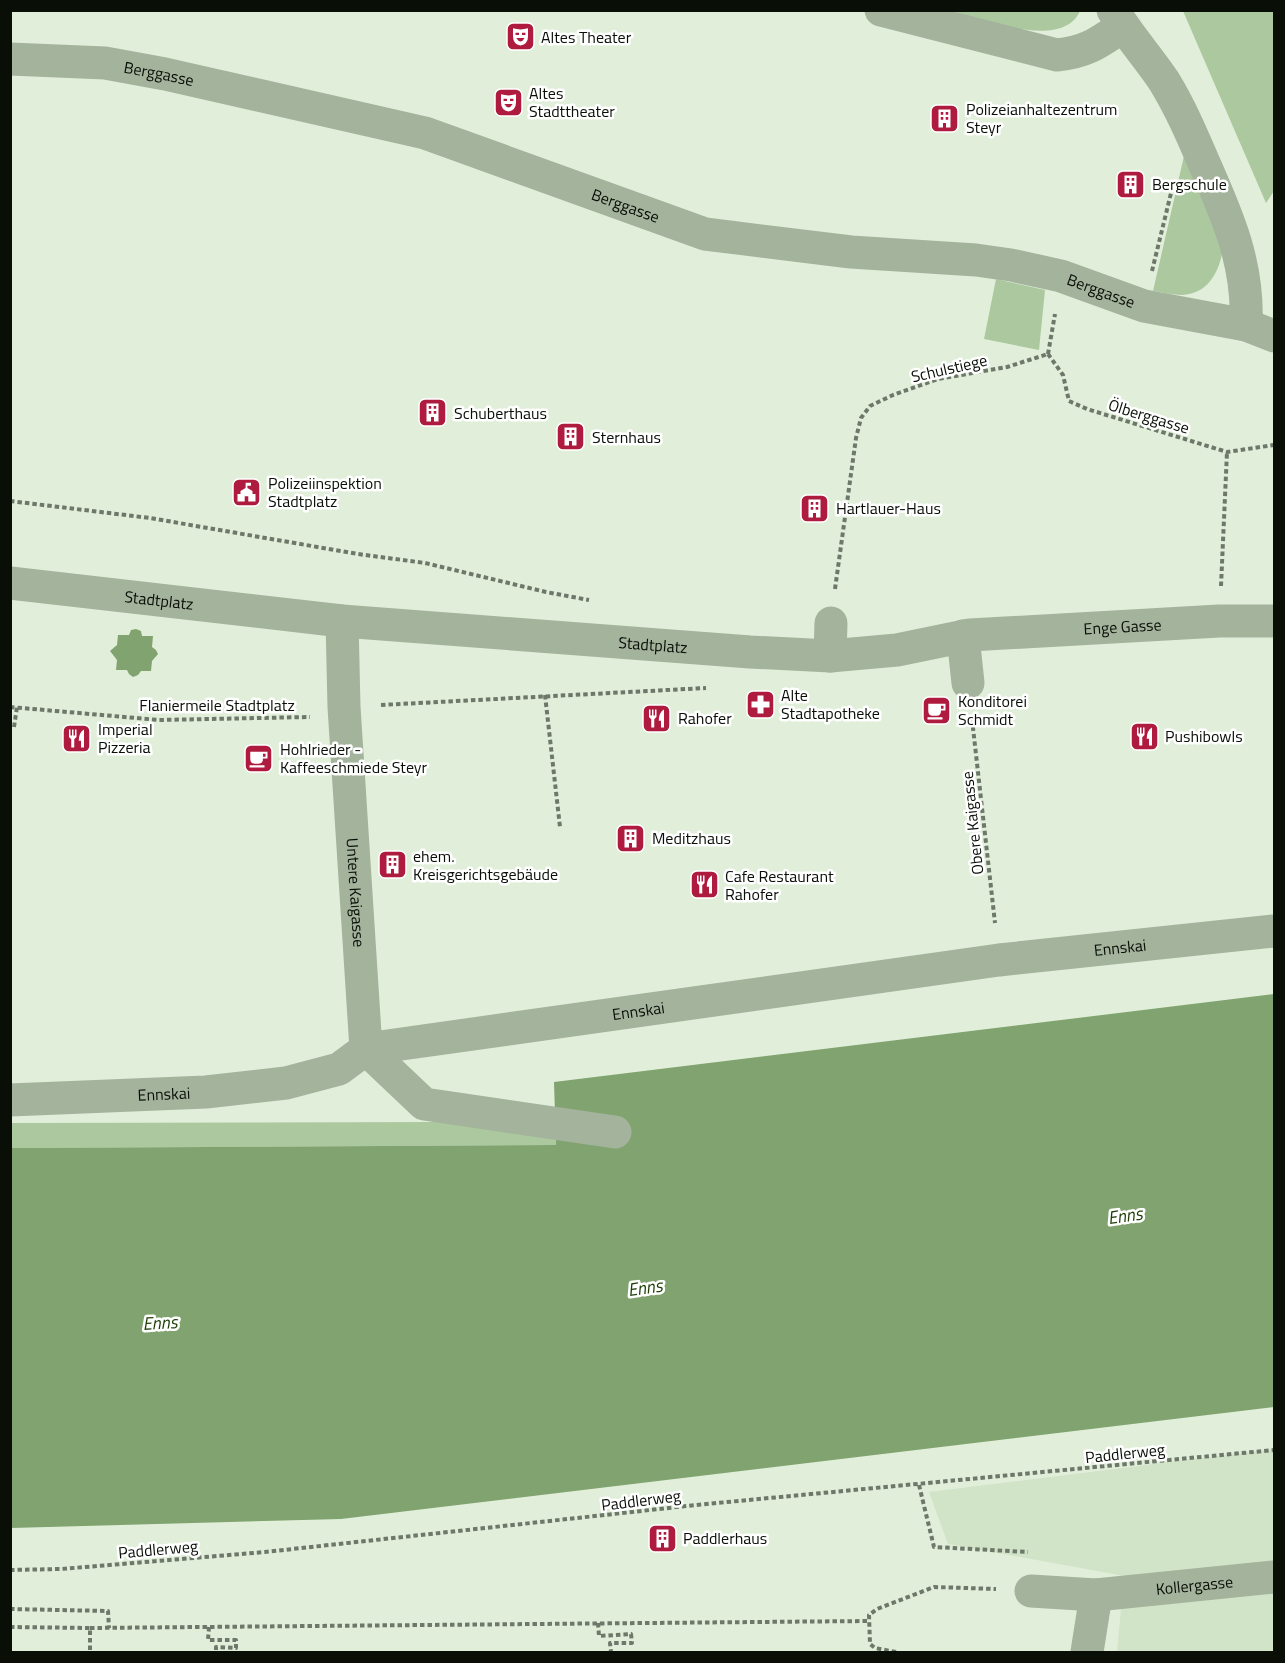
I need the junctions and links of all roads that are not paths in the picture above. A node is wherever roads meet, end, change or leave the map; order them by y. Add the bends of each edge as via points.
1 (882, 10) edge
2 (1118, 18) edge
3 (10, 59) edge
4 (1260, 331) edge
5 (10, 583) edge
6 (342, 621) junction
7 (1275, 621) edge
8 (831, 623) road end
9 (966, 636) junction
10 (830, 656) junction
11 (968, 682) road end
12 (1275, 931) edge
13 (366, 1049) junction
14 (10, 1100) edge
15 (615, 1132) dead end
16 (1275, 1577) edge
17 (1031, 1591) road end
18 (1105, 1593) junction
19 (1087, 1653) edge

1 - 2 street via 1057,55 1076,53 1096,44
2 - 4 street via 1164,82 1196,143 1230,222 1247,300
3 - 4 street, Berggasse via 105,63 425,133 705,234 851,252 1011,265 1061,276 1144,306
5 - 6 street, Stadtplatz
6 - 10 street, Stadtplatz
6 - 13 street, Untere Kaigasse
7 - 9 street, Enge Gasse
8 - 10 street
9 - 10 street, Stadtplatz via 897,650
9 - 11 street
12 - 13 street, Ennskai via 999,960
13 - 14 street, Ennskai via 339,1069 286,1083 206,1092
13 - 15 street via 424,1104
16 - 18 street, Kollergasse
17 - 18 street, Kollergasse
18 - 19 street

